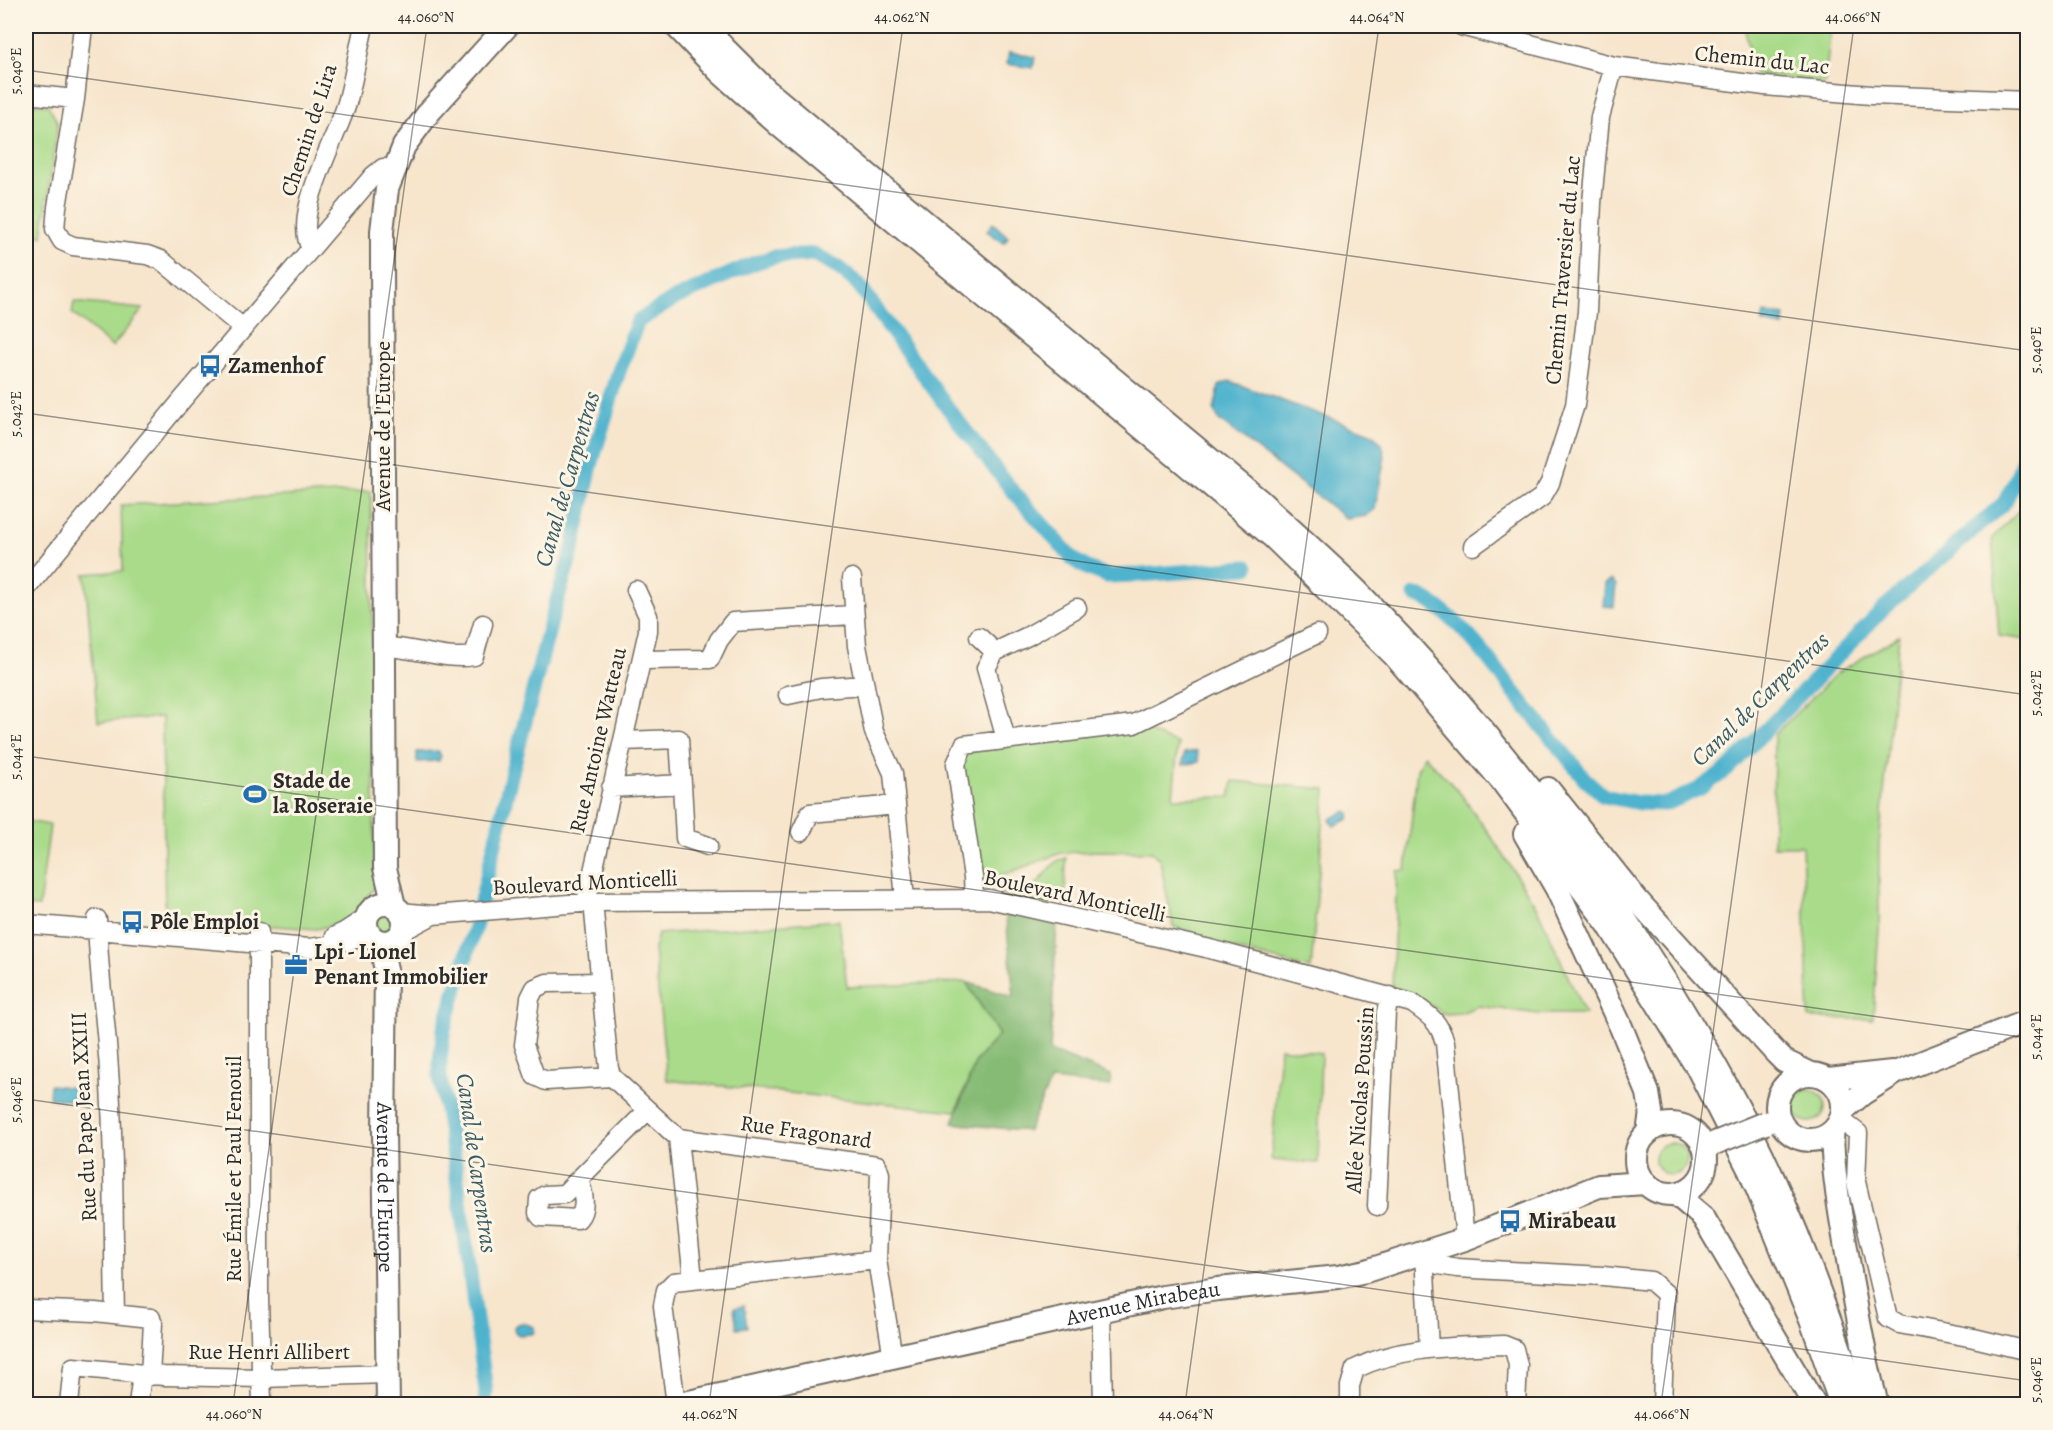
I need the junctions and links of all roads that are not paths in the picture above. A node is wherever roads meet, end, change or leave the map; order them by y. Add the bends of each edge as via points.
1 (83, 26) edge
2 (364, 26) edge
3 (507, 26) edge
4 (676, 26) edge
5 (705, 26) edge
6 (1461, 26) edge
7 (1614, 66) junction
8 (26, 94) edge
9 (75, 99) junction
10 (2028, 101) edge
11 (394, 169) junction
12 (311, 248) junction
13 (243, 328) junction
14 (1473, 546) dead end
15 (852, 578) dead end
16 (26, 589) edge
17 (636, 590) dead end
18 (1358, 592) junction
19 (1077, 608) dead end
20 (853, 615) junction
21 (483, 624) dead end
22 (1317, 634) dead end
23 (979, 637) dead end
24 (384, 647) junction
25 (995, 652) junction
26 (642, 660) junction
27 (865, 685) junction
28 (788, 695) dead end
29 (1441, 708) junction
30 (1006, 739) junction
31 (623, 741) junction
32 (682, 784) junction
33 (611, 788) junction
34 (896, 805) junction
35 (801, 832) dead end
36 (708, 846) dead end
37 (974, 898) junction
38 (905, 899) junction
39 (589, 902) junction
40 (26, 913) edge
41 (26, 924) edge
42 (386, 924) junction
43 (97, 925) junction
44 (259, 938) junction
45 (600, 982) junction
46 (1390, 996) junction
47 (2028, 1021) edge
48 (1897, 1072) junction
49 (1819, 1076) junction
50 (612, 1077) junction
51 (648, 1110) junction
52 (1771, 1120) junction
53 (1839, 1121) junction
54 (1648, 1132) junction
55 (678, 1138) junction
56 (1710, 1145) junction
57 (1636, 1156) junction
58 (579, 1181) dead end
59 (1646, 1183) junction
60 (1599, 1186) junction
61 (1676, 1194) junction
62 (1377, 1206) dead end
63 (1465, 1239) junction
64 (1424, 1253) junction
65 (878, 1260) junction
66 (693, 1279) junction
67 (26, 1309) edge
68 (1101, 1311) junction
69 (115, 1314) junction
70 (1429, 1349) junction
71 (2028, 1351) edge
72 (893, 1358) junction
73 (387, 1374) junction
74 (146, 1375) junction
75 (262, 1378) junction
76 (69, 1404) edge
77 (138, 1404) edge
78 (262, 1404) edge
79 (388, 1404) edge
80 (678, 1404) edge
81 (1103, 1404) edge
82 (1350, 1404) edge
83 (1516, 1404) edge
84 (1662, 1404) edge
85 (1814, 1404) edge
86 (1841, 1404) edge
87 (1859, 1404) edge
88 (1877, 1404) edge

1 - 9 street
2 - 12 street, Chemin de Lira via 347,103 317,176 306,231
3 - 11 main road, Avenue de l'Europe via 417,127
4 - 29 main road via 779,125 1273,537 1394,655
5 - 18 main road via 766,90 1260,501
6 - 7 street, Chemin du Lac
7 - 10 street, Chemin du Lac via 1871,95
7 - 14 street, Chemin Traversier du Lac via 1600,117 1587,312 1575,405 1542,497
8 - 9 street
9 - 13 street via 57,207 55,229 62,241 161,260
11 - 12 street via 383,168 373,176
11 - 24 main road, Avenue de l'Europe via 387,189 382,231
12 - 13 street
13 - 16 street
15 - 20 street
17 - 26 street, Rue Antoine Watteau via 648,616
18 - 49 main road via 1424,643 1480,705 1652,917 1776,1053 1784,1061
18 - 87 main road via 1447,687 1504,756 1664,979 1750,1130 1799,1240
19 - 25 street
20 - 26 street via 733,622 710,659
20 - 27 street
21 - 24 street via 474,656 459,658
22 - 30 street via 1134,724
23 - 25 street
24 - 42 main road, Avenue de l'Europe
25 - 30 street via 986,668
26 - 31 street, Rue Antoine Watteau
27 - 28 street
27 - 34 street via 874,732 893,773
29 - 54 main road via 1534,846 1557,889 1648,1093
29 - 86 main road via 1502,780 1608,924 1698,1069 1755,1182
30 - 37 street via 964,745 956,764
31 - 32 street via 680,739
31 - 33 street, Rue Antoine Watteau
32 - 33 street
32 - 36 street via 685,838
33 - 39 street, Rue Antoine Watteau
34 - 35 street via 810,813
34 - 38 street
37 - 38 street, Boulevard Monticelli
37 - 46 street, Boulevard Monticelli via 1206,948
38 - 39 street, Boulevard Monticelli
39 - 42 street, Boulevard Monticelli via 433,915
39 - 45 street, Rue Antoine Watteau
40 - 43 street
41 - 43 street
42 - 44 street, Boulevard Monticelli via 355,926 337,935
42 - 73 main road, Avenue de l'Europe
43 - 44 street, Boulevard Monticelli
43 - 69 street, Rue du Pape Jean XXIII via 110,1084
44 - 75 street, Rue Émile et Paul Fenouil
45 - 50 street, Rue Antoine Watteau
45 - 50 street via 547,983 535,988 524,1045 535,1076 546,1081
46 - 62 street, Allée Nicolas Poussin via 1386,1012
46 - 63 street, Boulevard Monticelli via 1412,1003 1441,1029
47 - 48 main road
48 - 49 main road
48 - 53 main road via 1862,1094
49 - 52 main road via 1799,1075 1782,1087
49 - 53 main road via 1837,1087 1842,1098
50 - 51 street
51 - 55 street
51 - 58 street
52 - 53 main road via 1796,1138 1815,1140
52 - 56 main road, bridge
53 - 71 street via 1858,1133 1856,1182 1888,1318 1899,1324
53 - 88 main road via 1833,1169
54 - 56 main road via 1675,1124 1693,1131
54 - 57 main road
55 - 65 street, Rue Fragonard via 877,1165
55 - 66 street
56 - 61 main road via 1702,1177
57 - 59 main road
57 - 60 main road
59 - 60 main road
59 - 61 main road via 1654,1190
60 - 63 main road, Avenue Mirabeau
61 - 85 main road via 1703,1217
63 - 64 main road, Avenue Mirabeau
64 - 68 main road, Avenue Mirabeau via 1338,1277 1186,1294
64 - 70 street
64 - 84 street via 1439,1265 1457,1268 1651,1281 1666,1293
65 - 66 street
65 - 72 street, Rue Fragonard
66 - 80 street via 674,1282 666,1290 663,1306
67 - 69 street
68 - 72 main road, Avenue Mirabeau
68 - 81 street
69 - 74 street via 151,1318
70 - 82 street via 1371,1361 1354,1369
70 - 83 street via 1504,1345 1514,1348 1518,1365
72 - 80 main road, Avenue Mirabeau
73 - 75 street, Rue Henri Allibert
73 - 79 main road, Avenue de l'Europe
74 - 75 street, Rue Henri Allibert
74 - 76 street, Rue Henri Allibert via 73,1367
74 - 77 street
75 - 78 street, Rue Émile et Paul Fenouil

